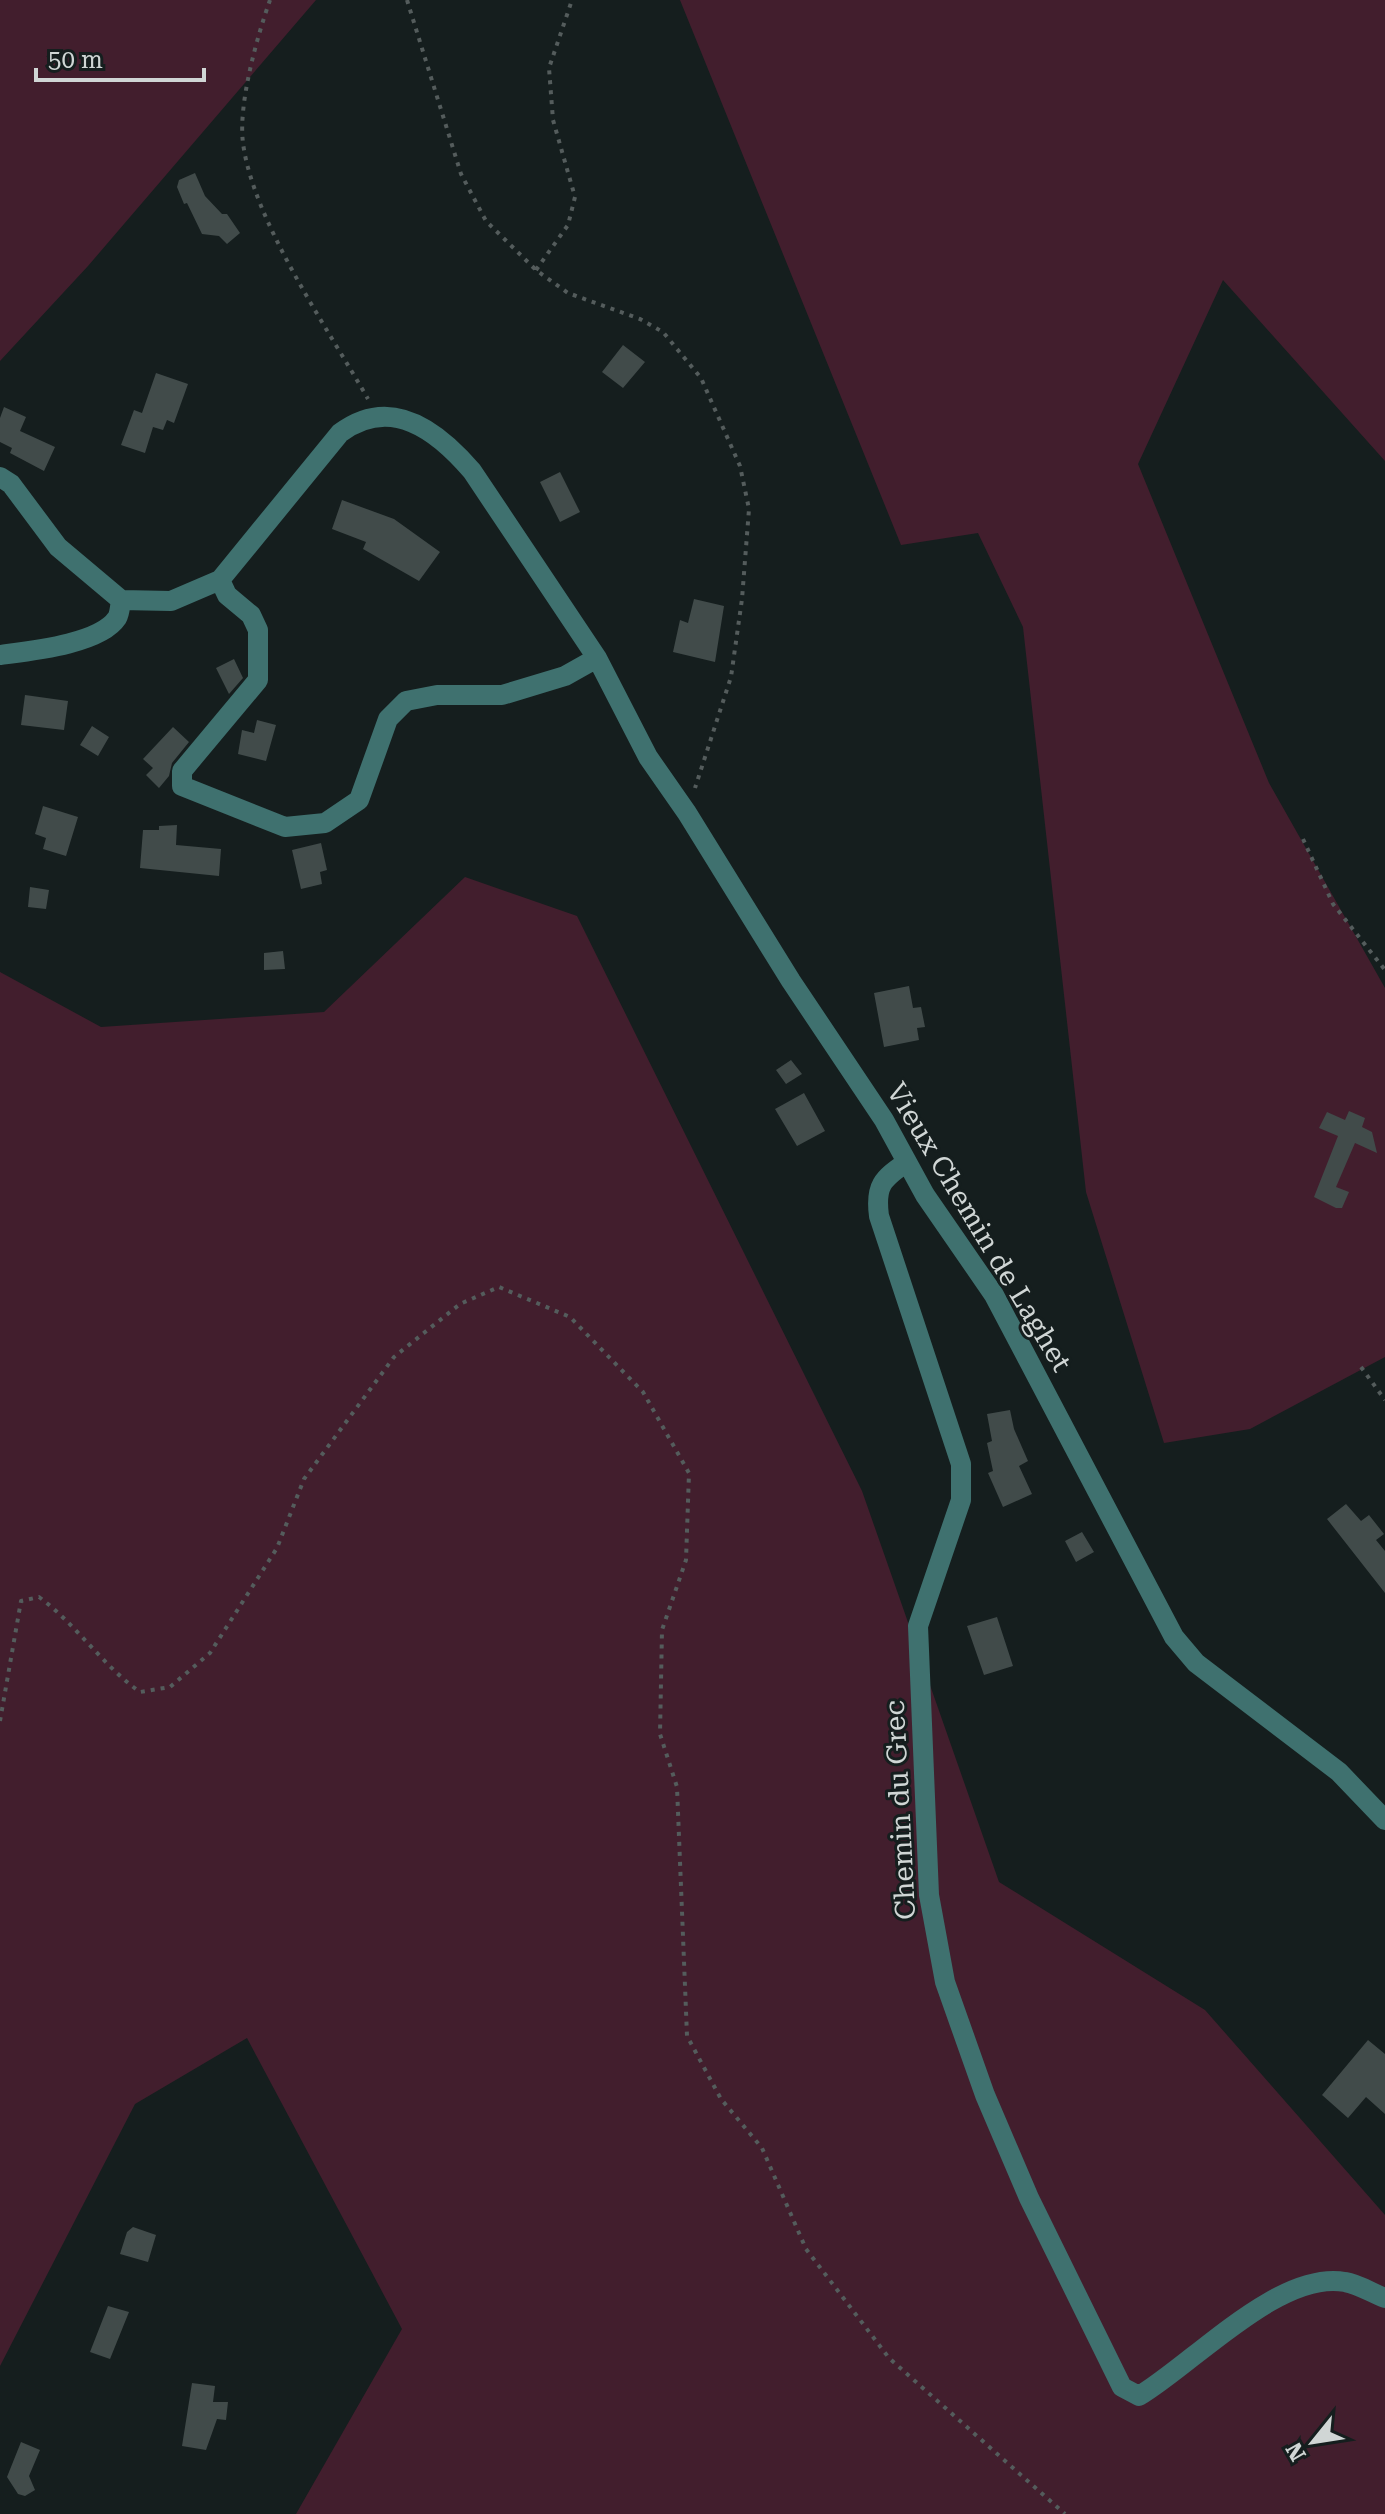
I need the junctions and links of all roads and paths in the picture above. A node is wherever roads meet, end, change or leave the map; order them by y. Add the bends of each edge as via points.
1 (270, 0) edge
2 (407, 0) edge
3 (572, 0) edge
4 (536, 270) junction
5 (377, 416) junction
6 (0, 477) edge
7 (220, 580) junction
8 (121, 600) junction
9 (0, 655) edge
10 (597, 658) junction
11 (687, 813) junction
12 (1303, 839) dead end
13 (1385, 970) edge
14 (907, 1162) junction
15 (1361, 1367) dead end
16 (1385, 1400) edge
17 (0, 1721) edge
18 (1385, 1820) edge
19 (1385, 2298) edge
20 (1065, 2514) edge

1 - 5 path via 244,110 243,143 262,212
2 - 4 path via 461,174 486,221
3 - 4 path via 549,68 553,120 575,197 568,225
4 - 11 path via 568,293 663,332 701,378 740,466 749,509 731,677
5 - 7 street via 356,421 340,433
5 - 10 street, Vieux Chemin de Laghet via 405,420 451,446
6 - 8 street via 11,484 58,547
7 - 8 street via 171,601
7 - 10 street via 258,630 258,680 182,771 182,786 285,827 325,823 359,800 388,719 406,701 437,695 502,695 565,676
8 - 9 street via 118,617 100,632 55,647
10 - 11 street, Vieux Chemin de Laghet via 648,757
11 - 14 street, Vieux Chemin de Laghet
12 - 13 path via 1333,904
14 - 18 street, Vieux Chemin de Laghet via 994,1295 1174,1637 1196,1663 1339,1772
14 - 19 street, Chemin du Grec via 882,1179 876,1194 879,1216 961,1464 961,1500 918,1626 929,1895 945,1982 985,2095 1109,2367 1131,2392 1139,2396 1163,2382 1258,2309 1304,2285 1344,2282
15 - 16 path
17 - 20 path via 21,1601 39,1597 61,1613 118,1676 140,1692 170,1687 210,1653 277,1548 304,1479 394,1357 460,1304 499,1287 570,1317 643,1392 689,1473 686,1560 662,1630 660,1734 677,1787 687,2036 721,2099 762,2148 806,2249 889,2358

